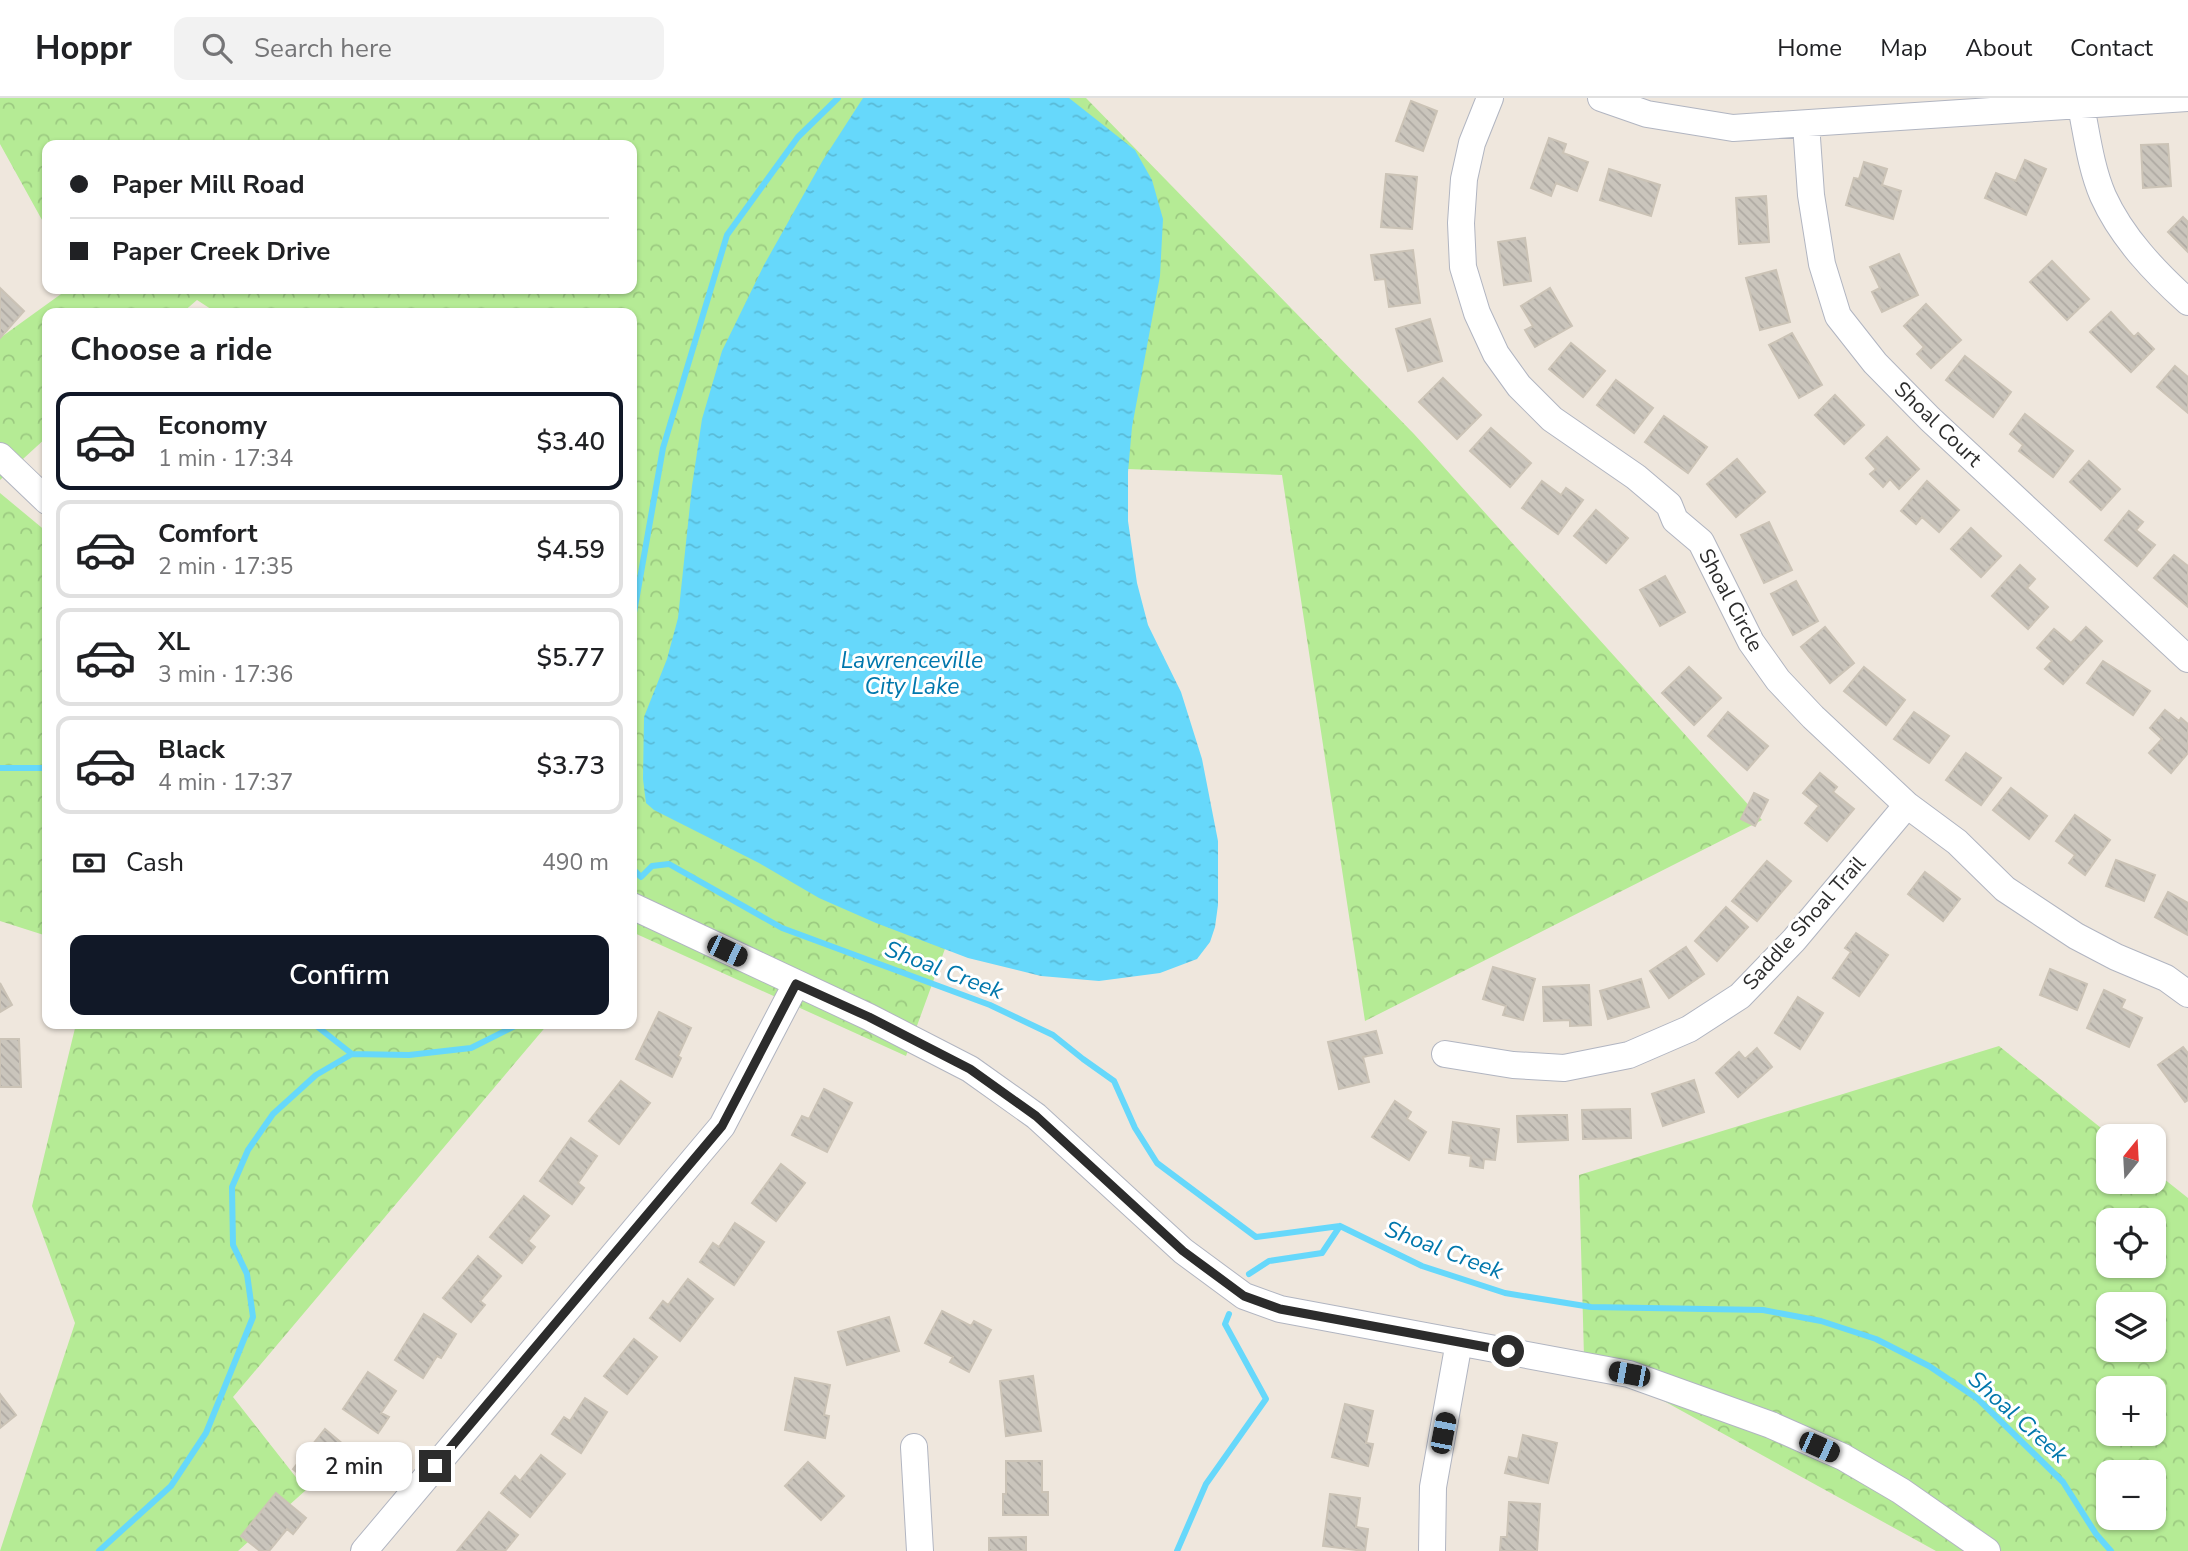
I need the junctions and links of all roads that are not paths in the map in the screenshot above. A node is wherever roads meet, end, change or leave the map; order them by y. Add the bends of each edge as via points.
1 (1490, 98) edge
2 (1601, 98) edge
3 (2188, 98) edge
4 (2081, 106) junction
5 (1806, 124) junction
6 (2188, 302) edge
7 (0, 456) edge
8 (42, 496) edge
9 (2188, 659) edge
10 (1907, 805) junction
11 (637, 908) edge
12 (796, 984) junction
13 (2188, 994) edge
14 (1445, 1054) dead end
15 (1459, 1342) junction
16 (914, 1447) dead end
17 (364, 1551) edge
18 (920, 1551) edge
19 (1432, 1551) edge
20 (1987, 1551) edge

1 - 10 street, Shoal Circle via 1469,155 1461,223 1463,267 1476,313 1496,354 1552,419 1669,505 1675,520 1701,542 1751,642 1778,680
2 - 5 street via 1647,114 1733,128
3 - 4 street
4 - 5 street
4 - 6 street via 2103,196 2127,237
5 - 9 street, Shoal Court via 1822,264 1838,316 1875,363 1930,419
7 - 8 street
10 - 13 street, Shoal Circle via 1957,842 2005,888 2076,936 2166,978
10 - 14 street, Saddle Shoal Trail via 1778,957 1740,996 1689,1029 1629,1055 1564,1068 1513,1066
11 - 12 street
12 - 15 street via 970,1069 1036,1116 1183,1251 1244,1296 1280,1309
12 - 17 street via 722,1126
15 - 19 street via 1433,1488
15 - 20 street via 1629,1374 1771,1425 1843,1457
16 - 18 street

